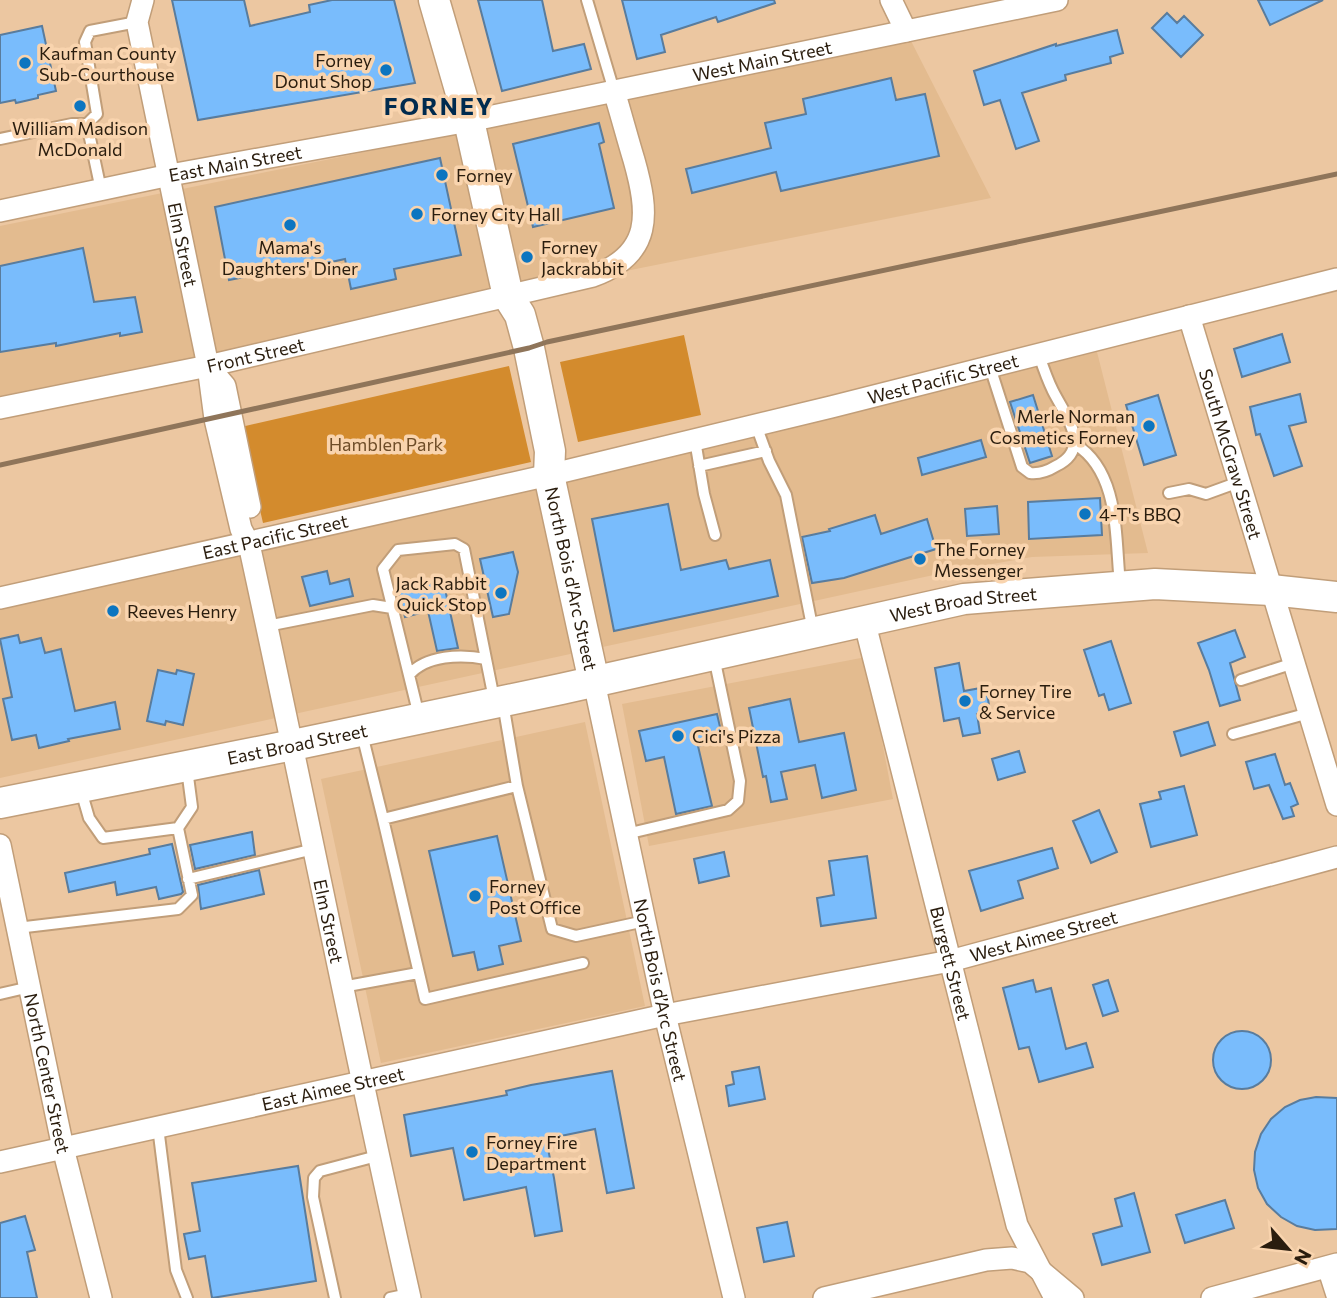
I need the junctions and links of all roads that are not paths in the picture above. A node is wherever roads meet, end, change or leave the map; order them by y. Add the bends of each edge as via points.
1 (143, 0) edge
2 (434, 0) edge
3 (587, 0) edge
4 (891, 0) edge
5 (1057, 0) edge
6 (137, 22) junction
7 (906, 31) junction
8 (614, 91) junction
9 (469, 121) junction
10 (87, 124) junction
11 (0, 139) edge
12 (170, 175) junction
13 (101, 190) junction
14 (0, 211) edge
15 (1337, 279) edge
16 (508, 296) junction
17 (1189, 316) junction
18 (1039, 355) junction
19 (208, 366) junction
20 (990, 366) junction
21 (0, 408) edge
22 (756, 425) junction
23 (695, 440) junction
24 (1075, 444) junction
25 (766, 450) junction
26 (699, 466) junction
27 (549, 475) junction
28 (1238, 482) junction
29 (1169, 493) dead end
30 (715, 535) dead end
31 (249, 544) junction
32 (1120, 587) junction
33 (1271, 590) junction
34 (1337, 597) edge
35 (0, 598) edge
36 (393, 608) junction
37 (864, 620) junction
38 (267, 626) junction
39 (813, 632) junction
40 (713, 654) junction
41 (486, 659) junction
42 (1294, 663) junction
43 (409, 675) junction
44 (1241, 680) dead end
45 (594, 682) junction
46 (498, 702) junction
47 (1309, 713) junction
48 (420, 719) junction
49 (362, 731) junction
50 (1233, 734) dead end
51 (293, 745) junction
52 (187, 766) junction
53 (517, 786) junction
54 (80, 788) junction
55 (0, 803) edge
56 (1337, 805) edge
57 (383, 819) junction
58 (178, 828) junction
59 (626, 834) junction
60 (314, 849) junction
61 (1337, 857) edge
62 (1, 859) edge
63 (188, 879) junction
64 (645, 921) junction
65 (17, 928) junction
66 (950, 961) junction
67 (583, 963) dead end
68 (418, 973) junction
69 (30, 987) junction
70 (342, 988) junction
71 (0, 994) edge
72 (665, 1015) junction
73 (361, 1082) junction
74 (158, 1127) junction
75 (63, 1148) junction
76 (377, 1156) junction
77 (0, 1162) edge
78 (1333, 1265) edge
79 (1041, 1271) junction
80 (1337, 1295) edge
81 (403, 1297) edge
82 (101, 1298) edge
83 (187, 1298) edge
84 (335, 1298) edge
85 (734, 1298) edge
86 (824, 1298) edge
87 (1055, 1298) edge
88 (1073, 1298) edge
89 (1213, 1298) edge

1 - 6 street, Elm Street
2 - 9 main road, North Bois d'Arc Street
3 - 8 lane
4 - 7 street
5 - 7 street, West Main Street
6 - 10 lane via 90,31 85,42 97,114
6 - 12 street, Elm Street
7 - 8 street, West Main Street
8 - 9 street, West Main Street
8 - 16 street, Front Street via 645,209 635,247 610,270
9 - 12 street, East Main Street
9 - 16 main road, North Bois d'Arc Street
10 - 11 lane
10 - 13 lane
12 - 13 street, East Main Street
12 - 19 street, Elm Street
13 - 14 street, East Main Street
15 - 17 street, West Pacific Street
16 - 19 street, Front Street
16 - 27 main road, North Bois d'Arc Street via 502,317 520,350 536,458
17 - 18 street, West Pacific Street
17 - 28 street, South McGraw Street
18 - 20 street, West Pacific Street
18 - 24 lane via 1073,428
19 - 21 street, Front Street
19 - 31 street, Elm Street via 221,443 241,529
20 - 22 street, West Pacific Street
20 - 24 lane via 1022,467 1030,473 1047,471 1069,458
22 - 23 street, West Pacific Street
22 - 25 lane
23 - 26 lane
23 - 27 street, West Pacific Street
24 - 32 lane via 1092,456 1107,483
25 - 26 lane
25 - 39 lane via 786,495
26 - 30 lane
27 - 31 street, East Pacific Street
27 - 45 main road, North Bois d'Arc Street
28 - 29 lane via 1206,494 1189,489
28 - 33 street, South McGraw Street
31 - 35 street, East Pacific Street
31 - 38 street, Elm Street
32 - 33 main road, West Broad Street via 1155,584
32 - 37 main road, West Broad Street via 964,599
33 - 34 main road, West Broad Street
33 - 42 street, South McGraw Street
36 - 38 lane via 373,605
36 - 41 lane via 383,569 398,550 455,544 464,549
36 - 43 lane
37 - 39 main road, West Broad Street
37 - 66 street, Burgett Street
38 - 51 street, Elm Street
39 - 40 main road, West Broad Street
40 - 45 main road, West Broad Street
40 - 59 lane via 740,781 738,800 728,810
41 - 43 lane via 465,654 418,665
41 - 46 lane
42 - 44 lane
42 - 47 street, South McGraw Street
43 - 48 lane
45 - 46 main road, East Broad Street
45 - 59 street, North Bois d’Arc Street
46 - 48 main road, East Broad Street
46 - 53 lane
47 - 50 lane
47 - 56 street, South McGraw Street
48 - 49 main road, East Broad Street
49 - 51 main road, East Broad Street
49 - 57 lane
51 - 52 main road, East Broad Street
51 - 60 street, Elm Street
52 - 54 main road, East Broad Street
52 - 58 lane via 192,807
53 - 57 lane
53 - 64 lane via 552,929 576,936
54 - 55 main road, East Broad Street
54 - 58 lane via 89,818 103,838
57 - 68 lane
58 - 63 lane
59 - 64 street, North Bois d’Arc Street
60 - 63 lane
60 - 70 street, Elm Street
61 - 66 street, West Aimee Street
62 - 65 street, North Center Street
63 - 65 lane via 192,895 178,909
64 - 72 street, North Bois d’Arc Street
65 - 69 street, North Center Street
66 - 72 street, West Aimee Street
66 - 79 street, Burgett Street via 1017,1225
67 - 68 lane via 425,999
68 - 70 lane
69 - 71 lane
69 - 75 street, North Center Street
70 - 73 street, Elm Street
72 - 73 street, East Aimee Street
72 - 85 street, North Bois d’Arc Street
73 - 74 street, East Aimee Street
73 - 76 street, Elm Street
74 - 75 street, East Aimee Street
74 - 83 lane via 176,1270
75 - 77 street, East Aimee Street
75 - 82 street, North Center Street
76 - 81 street, Elm Street
76 - 84 lane via 320,1171 314,1178 313,1197
78 - 80 street
78 - 89 street
79 - 86 street via 1030,1262 1012,1258 986,1259
79 - 87 street, Burgett Street
79 - 88 street

